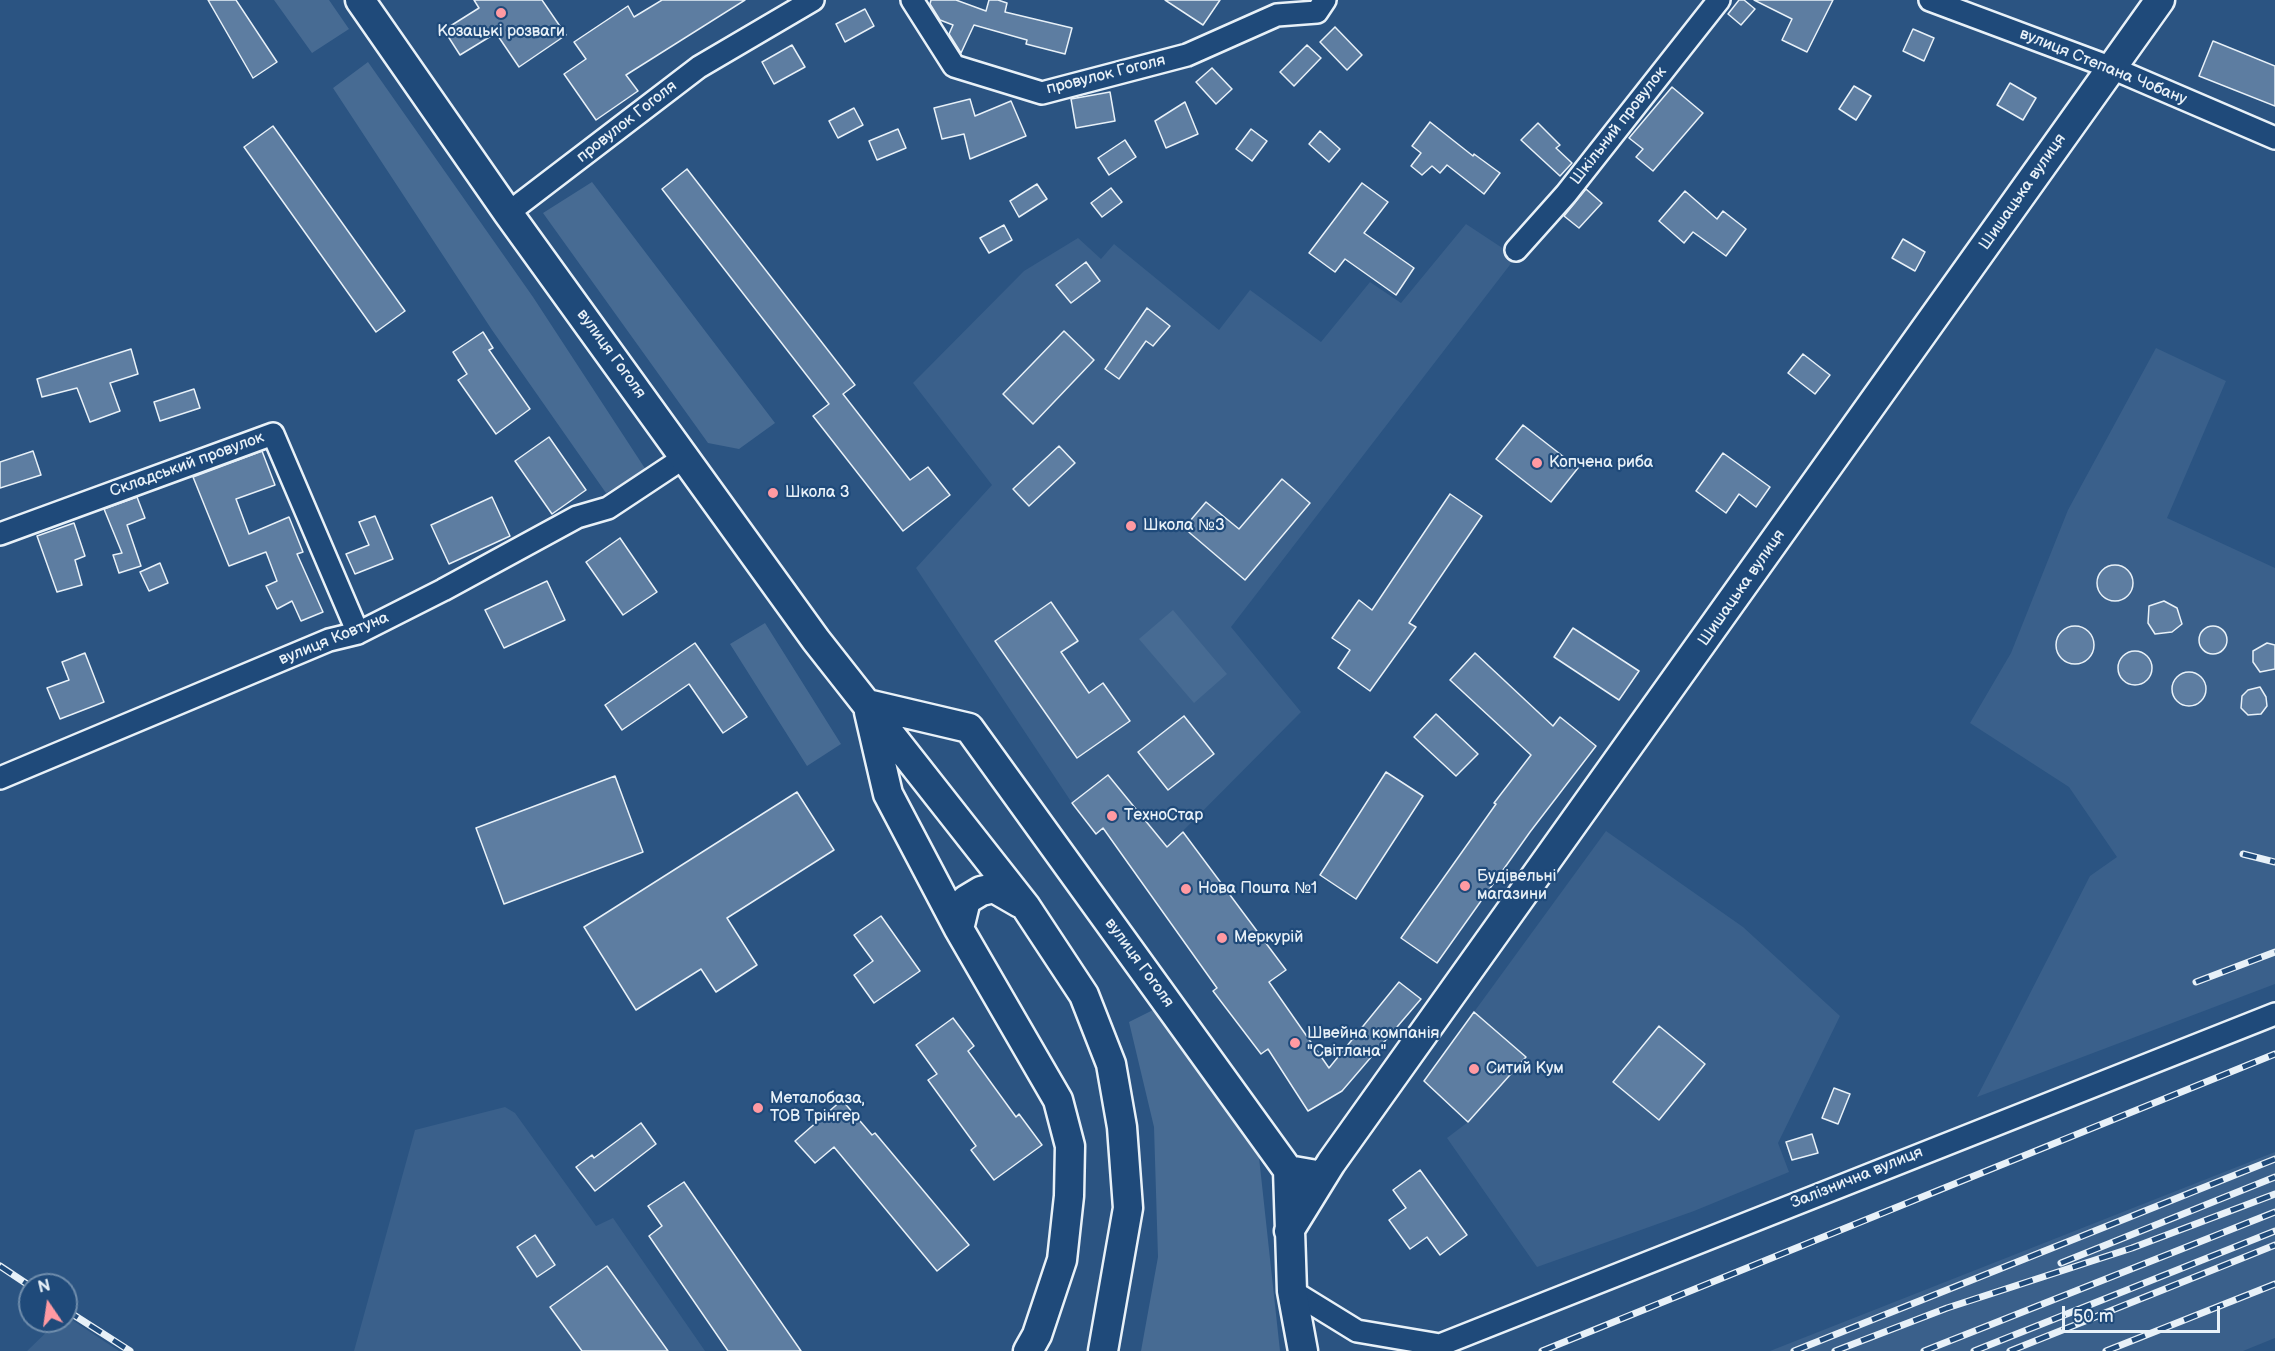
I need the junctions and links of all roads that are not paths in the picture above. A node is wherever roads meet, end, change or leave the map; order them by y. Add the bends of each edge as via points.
1 (360, 0) edge
2 (813, 0) edge
3 (912, 0) edge
4 (1324, 0) edge
5 (1719, 0) edge
6 (1930, 0) edge
7 (2160, 0) edge
8 (2112, 68) junction
9 (2275, 138) edge
10 (508, 213) junction
11 (1516, 250) dead end
12 (685, 457) junction
13 (0, 534) edge
14 (358, 633) junction
15 (867, 704) junction
16 (969, 728) junction
17 (923, 774) junction
18 (0, 778) edge
19 (1026, 907) junction
20 (959, 929) junction
21 (2275, 1014) edge
22 (1288, 1170) junction
23 (1322, 1176) junction
24 (1289, 1231) junction
25 (1292, 1292) junction
26 (1437, 1348) edge
27 (1028, 1351) edge
28 (1103, 1351) edge
29 (1303, 1351) edge

1 - 10 street, вулиця Гоголя
2 - 10 street, провулок Гоголя via 699,67
3 - 4 street, провулок Гоголя via 954,66 1042,93 1187,55 1277,15 1317,12
5 - 11 street, Шкільний провулок via 1566,194
6 - 8 street, вулиця Степана Чобану
7 - 8 street, Шишацька вулиця
8 - 9 street, вулиця Степана Чобану
8 - 23 street, Шишацька вулиця
10 - 12 street, вулиця Гоголя
12 - 14 street, вулиця Ковтуна via 608,508 577,518
12 - 15 street, вулиця Гоголя via 816,640
13 - 14 street, Складський провулок via 273,434
14 - 18 street, вулиця Ковтуна via 329,640
15 - 16 street
15 - 17 street, вулиця Гоголя
15 - 20 street, вулиця Гоголя via 888,794
16 - 17 street, вулиця Гоголя via 933,726 916,740
16 - 22 street, вулиця Гоголя
17 - 19 street, вулиця Гоголя
19 - 20 street, вулиця Гоголя via 994,888 981,891 966,900
19 - 28 street, вулиця Гоголя via 1084,995 1111,1064 1115,1085 1128,1208
20 - 27 street via 1058,1100 1070,1146 1062,1260
21 - 26 street, Залізнична вулиця
22 - 23 street
22 - 24 street
23 - 24 street, Шишацька вулиця
24 - 25 street
25 - 26 street, Залізнична вулиця via 1357,1331
25 - 29 street

